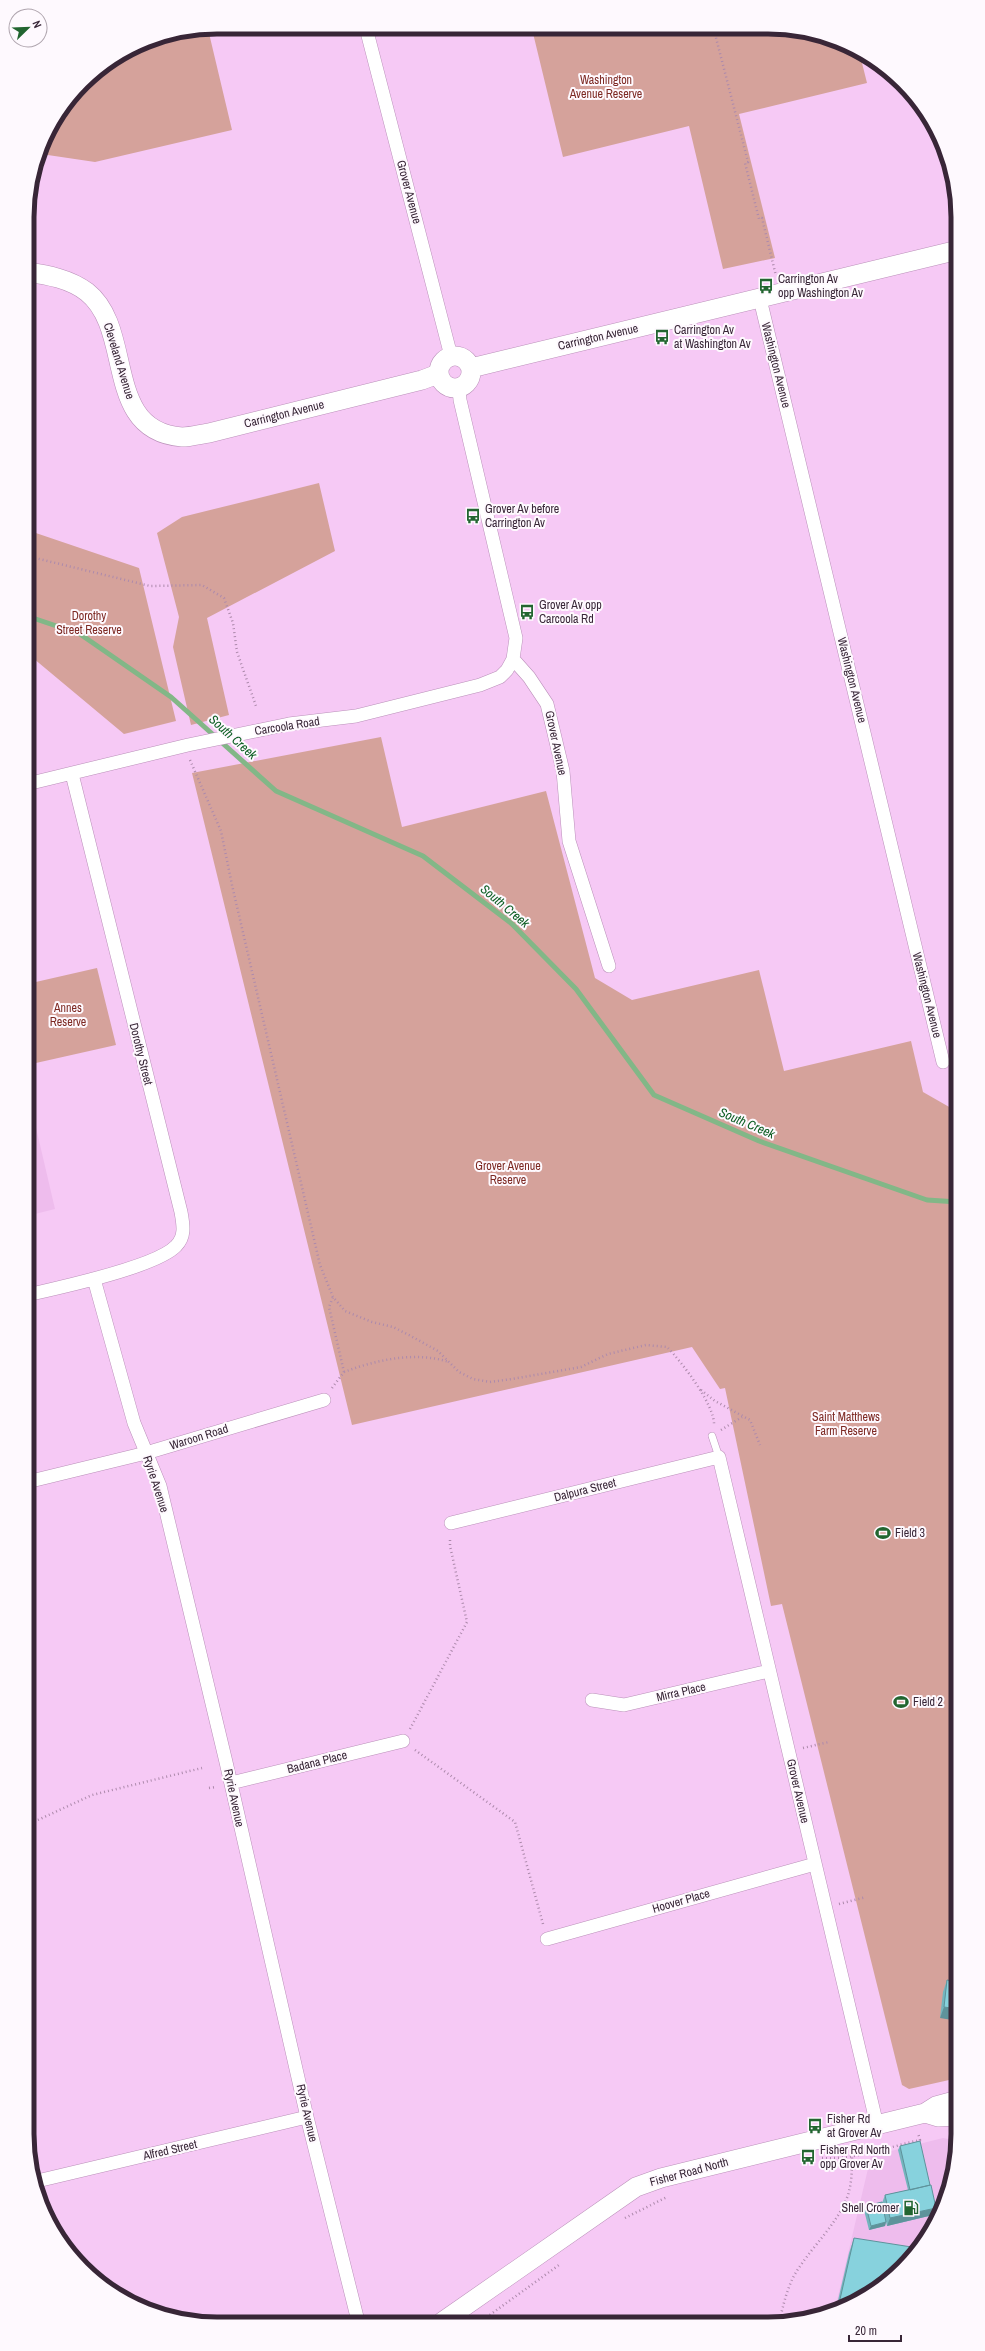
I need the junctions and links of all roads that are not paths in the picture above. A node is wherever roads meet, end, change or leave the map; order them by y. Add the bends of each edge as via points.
1 (368, 34) edge
2 (951, 252) edge
3 (34, 274) edge
4 (760, 298) junction
5 (451, 356) junction
6 (471, 368) junction
7 (438, 374) junction
8 (459, 388) junction
9 (154, 427) joint
10 (513, 659) junction
11 (72, 774) junction
12 (34, 782) edge
13 (609, 966) dead end
14 (943, 1062) dead end
15 (94, 1279) junction
16 (34, 1293) edge
17 (324, 1400) road end
18 (712, 1436) road end
19 (146, 1454) junction
20 (719, 1457) junction
21 (34, 1480) edge
22 (451, 1523) road end
23 (769, 1671) junction
24 (592, 1700) dead end
25 (403, 1741) road end
26 (231, 1784) junction
27 (815, 1864) junction
28 (547, 1939) road end
29 (951, 2102) edge
30 (925, 2113) junction
31 (951, 2116) edge
32 (307, 2117) junction
33 (877, 2125) junction
34 (40, 2180) edge
35 (357, 2317) edge
36 (449, 2317) edge

1 - 5 street, Grover Avenue
2 - 4 street, Carrington Avenue
3 - 9 street, Cleveland Avenue via 71,282 88,292 100,307 110,324 128,398 141,419
4 - 6 street, Carrington Avenue
4 - 14 street, Washington Avenue
5 - 6 street via 461,357
5 - 7 street via 443,360
6 - 8 street via 470,378
7 - 8 street via 443,384
7 - 9 street, Carrington Avenue via 209,433 184,437 167,434
8 - 10 street via 516,638
10 - 11 street, Carcoola Road via 500,677 480,685 356,716 251,731
10 - 13 street, Grover Avenue via 547,704 563,771 568,841
11 - 12 street, Carcoola Road
11 - 15 street, Dorothy Street via 184,1231 176,1246 162,1255
15 - 16 street, Dorothy Street
15 - 19 street, Ryrie Avenue via 134,1423
17 - 19 street, Waroon Road
18 - 20 lane
19 - 21 street, Waroon Road
19 - 26 street, Ryrie Avenue via 160,1486
20 - 22 street, Dalpura Street
20 - 23 street, Grover Avenue
23 - 24 street, Mirra Place via 624,1705
23 - 27 street, Grover Avenue
25 - 26 street, Badana Place
26 - 32 street, Ryrie Avenue
27 - 28 street, Hoover Place
27 - 33 street, Grover Avenue
29 - 30 street, Fisher Road North via 936,2106
30 - 31 street, Fisher Road North via 938,2117
30 - 33 street, Fisher Road North
32 - 34 street, Alfred Street
32 - 35 street, Ryrie Avenue
33 - 36 street, Fisher Road North via 661,2178 636,2187

